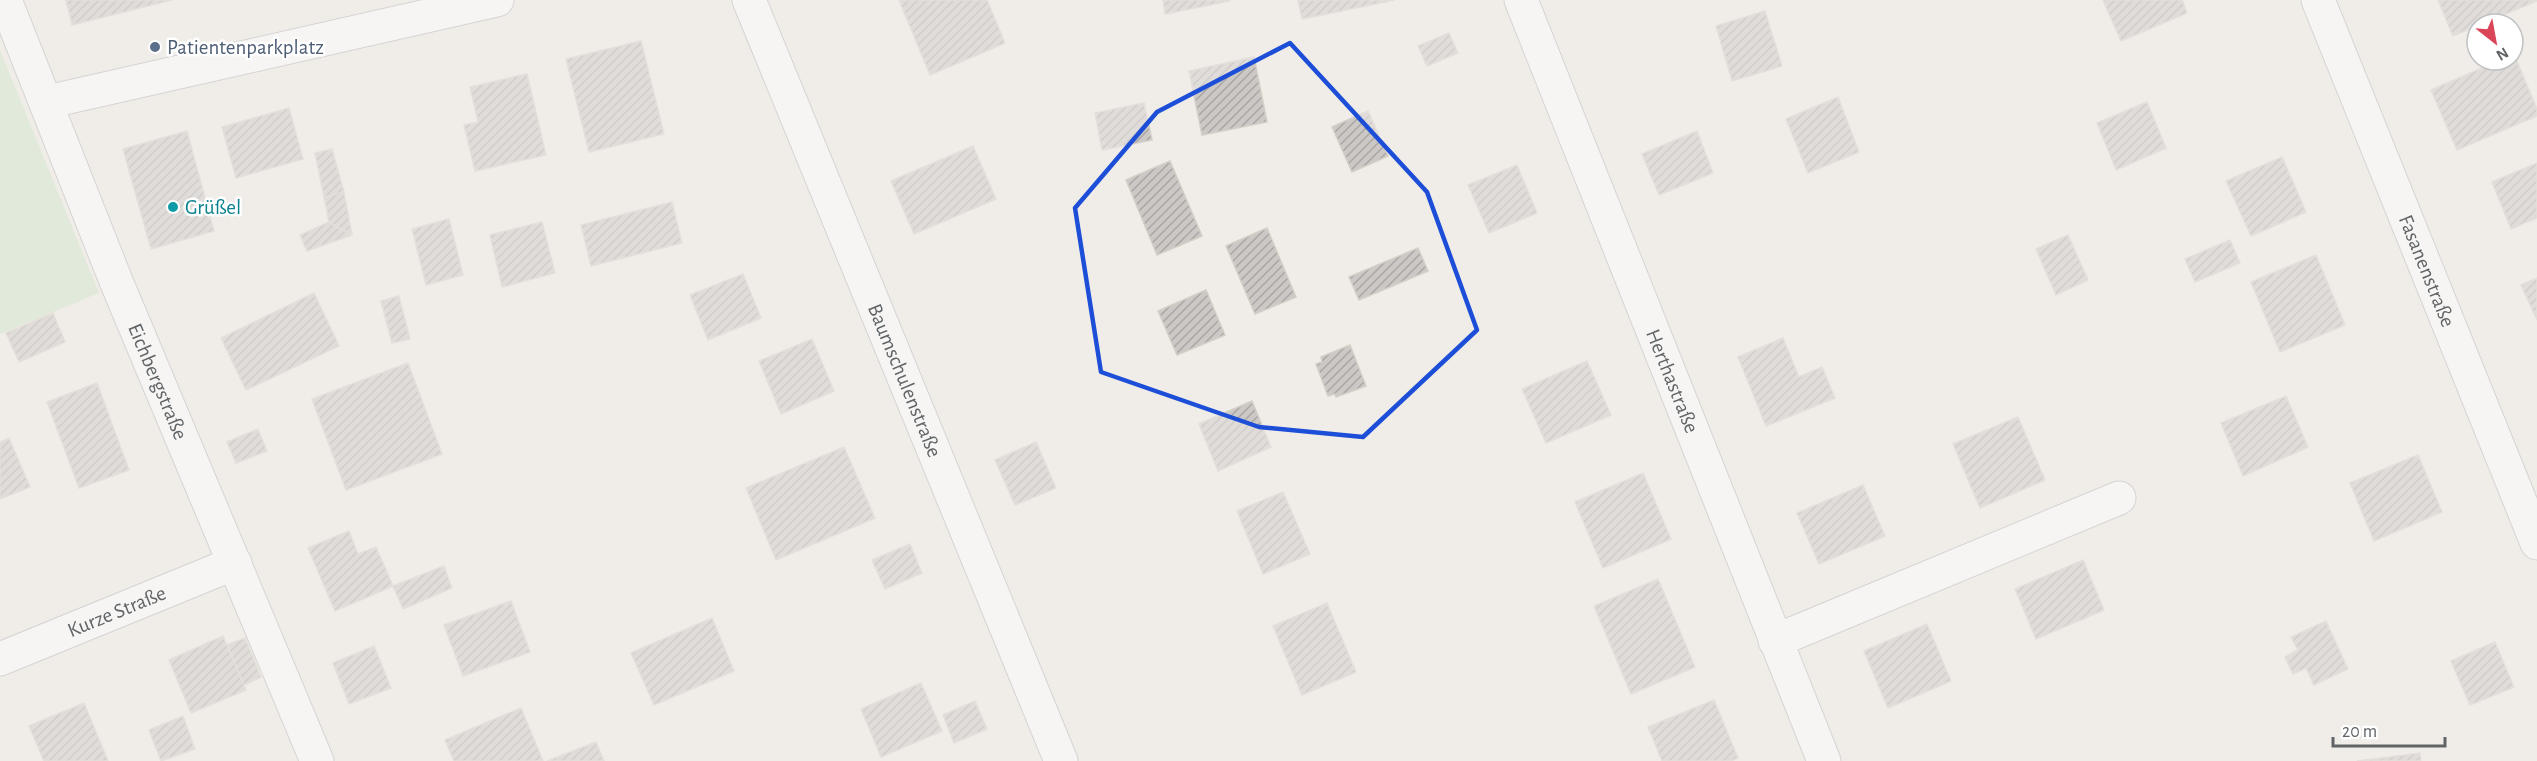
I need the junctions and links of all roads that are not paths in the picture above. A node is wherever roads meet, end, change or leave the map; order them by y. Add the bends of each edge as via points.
1 (5, 0) edge
2 (496, 0) edge
3 (749, 0) edge
4 (1521, 0) edge
5 (2318, 0) edge
6 (47, 102) junction
7 (2119, 498) dead end
8 (2537, 543) edge
9 (235, 563) junction
10 (1775, 641) junction
11 (0, 659) edge
12 (316, 761) edge
13 (1061, 761) edge
14 (1824, 761) edge

1 - 6 street, Eichbergstraße
2 - 6 street
3 - 13 street, Baumschulenstraße
4 - 10 street, Herthastraße
5 - 8 street, Fasanenstraße
6 - 9 street, Eichbergstraße via 116,281
7 - 10 street
9 - 11 street, Kurze Straße
9 - 12 street, Eichbergstraße
10 - 14 street, Herthastraße

